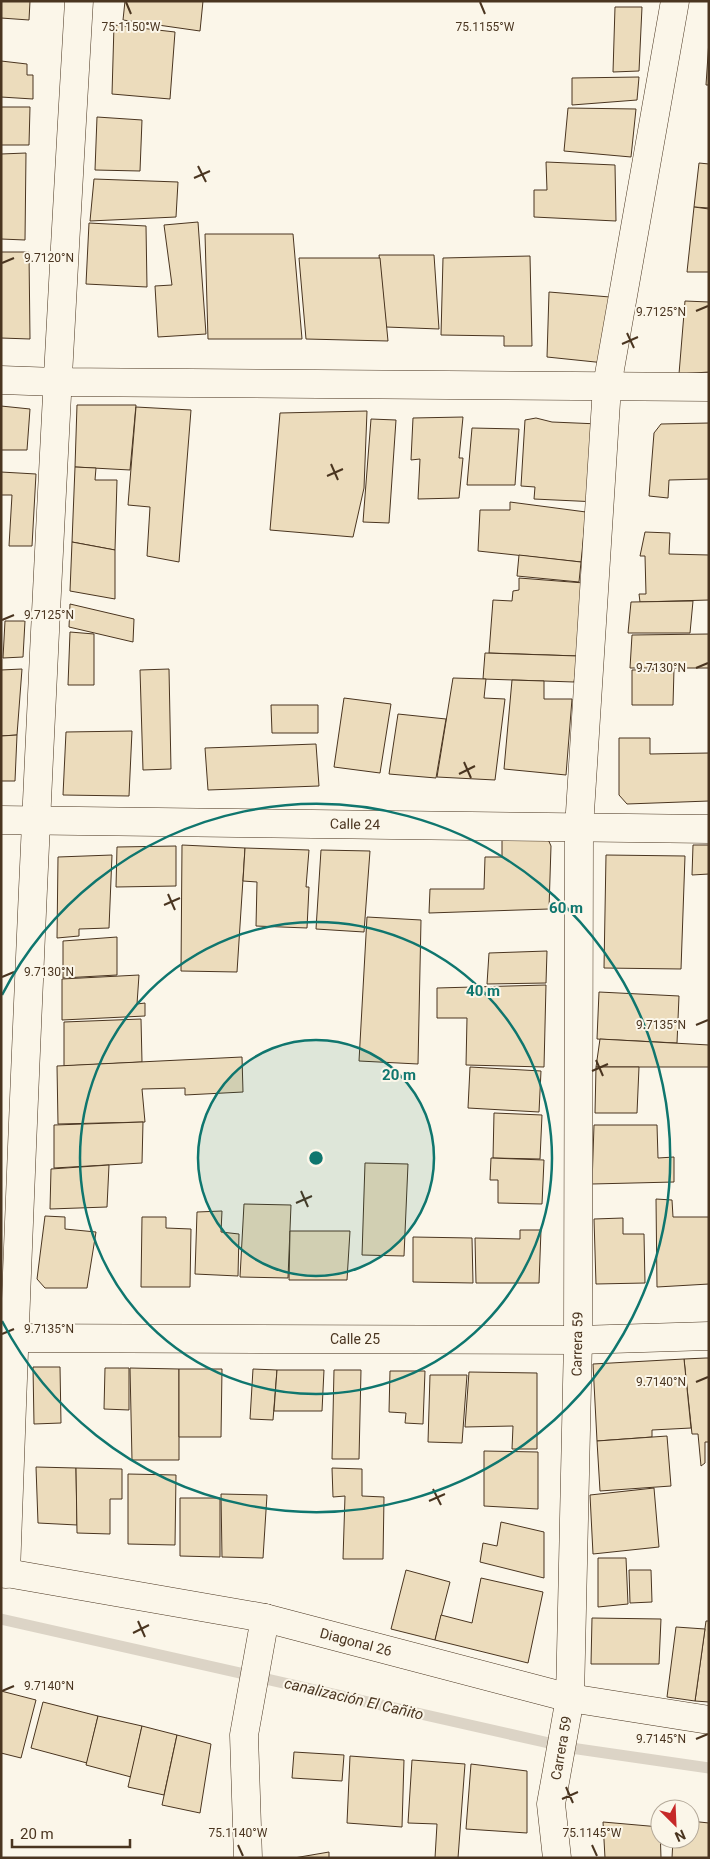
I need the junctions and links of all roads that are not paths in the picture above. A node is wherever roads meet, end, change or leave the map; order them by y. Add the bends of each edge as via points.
1 (79, 1) edge
2 (675, 1) edge
3 (1, 380) edge
4 (57, 382) junction
5 (607, 386) junction
6 (709, 387) edge
7 (1, 820) edge
8 (37, 820) junction
9 (579, 828) junction
10 (709, 830) edge
11 (709, 1336) edge
12 (8, 1338) edge
13 (578, 1340) junction
14 (4, 1573) edge
15 (264, 1624) junction
16 (569, 1704) junction
17 (709, 1720) edge
18 (248, 1858) edge
19 (557, 1858) edge

1 - 4 street
2 - 5 street, Carrera 59
3 - 4 street
4 - 5 street
4 - 8 street
5 - 6 street
5 - 9 street, Carrera 59
7 - 8 street, Calle 24
8 - 9 street, Calle 24
8 - 12 street
9 - 10 street, Calle 24
9 - 13 street, Carrera 59
11 - 13 street, Calle 25
12 - 13 street, Calle 25
12 - 14 street
13 - 16 street, Carrera 59
14 - 15 street, Diagonal 26
15 - 16 street, Diagonal 26
15 - 18 street via 244,1735
16 - 17 street, Diagonal 26
16 - 19 street, Carrera 59 via 551,1804

